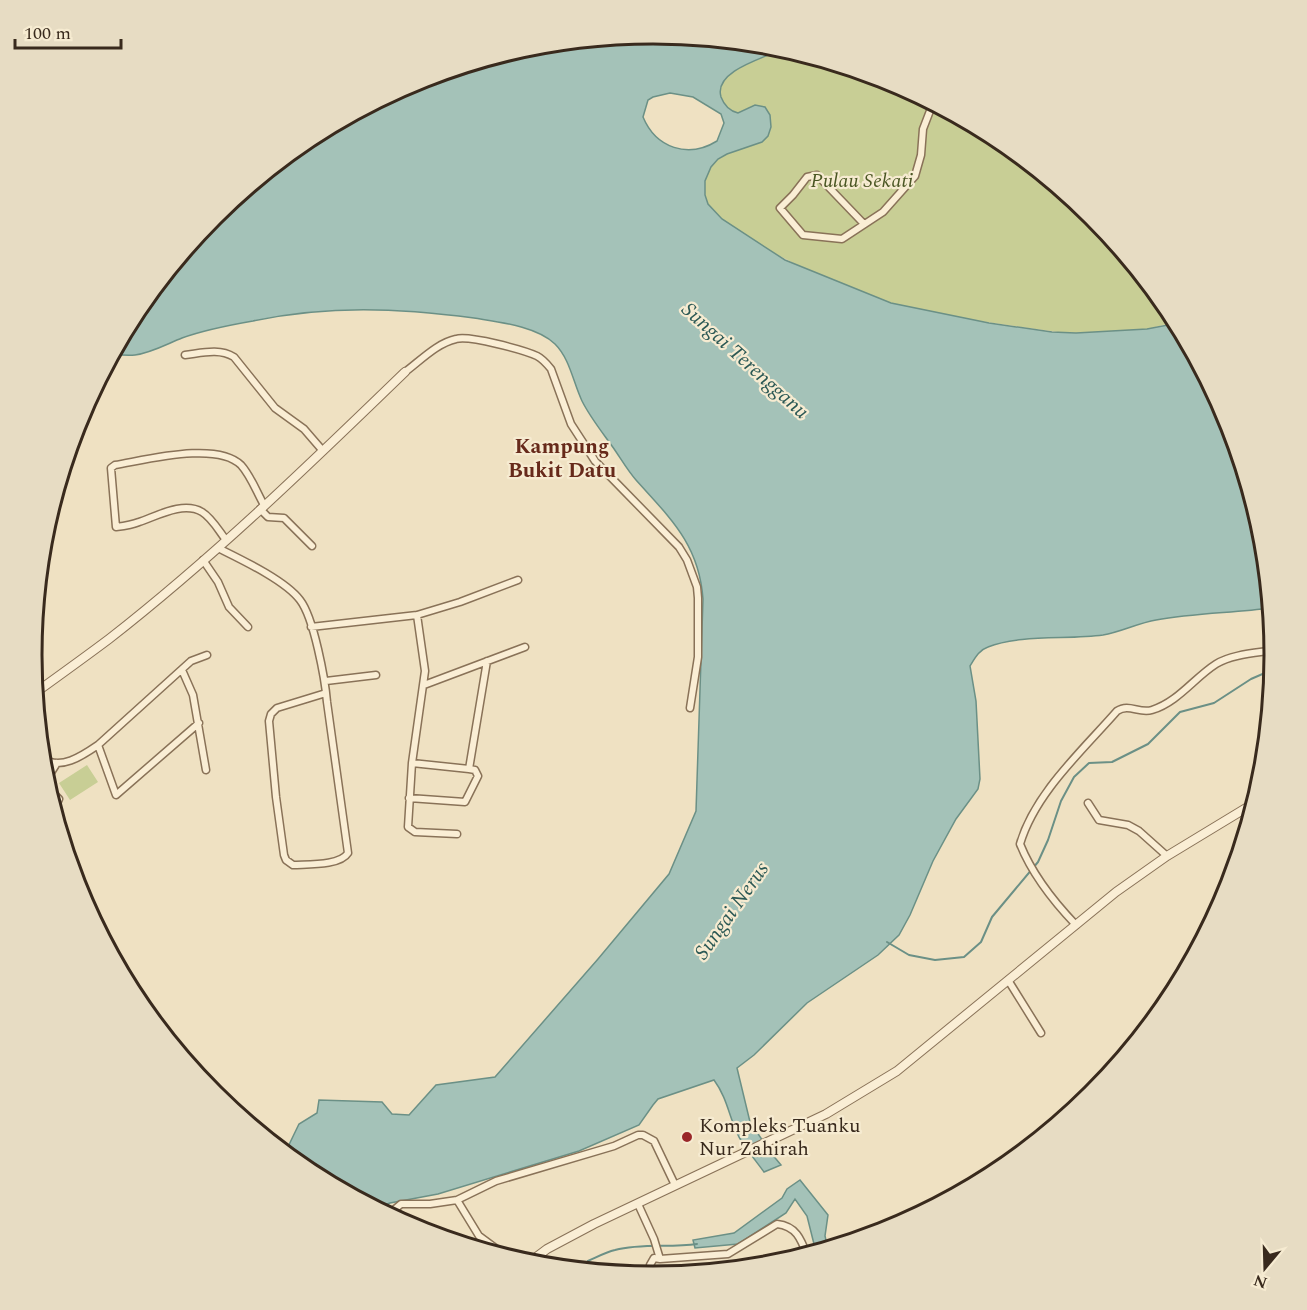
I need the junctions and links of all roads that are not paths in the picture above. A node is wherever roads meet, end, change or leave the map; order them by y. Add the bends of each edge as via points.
1 (930, 110) edge
2 (864, 224) dead end
3 (185, 355) dead end
4 (405, 372) joint
5 (323, 451) junction
6 (262, 507) junction
7 (226, 540) junction
8 (312, 546) dead end
9 (218, 548) junction
10 (203, 560) junction
11 (518, 580) dead end
12 (417, 615) junction
13 (248, 627) dead end
14 (311, 627) junction
15 (525, 647) dead end
16 (1265, 652) edge
17 (207, 655) dead end
18 (488, 661) junction
19 (183, 670) junction
20 (376, 675) dead end
21 (326, 681) junction
22 (424, 685) junction
23 (43, 687) edge
24 (326, 693) junction
25 (690, 708) dead end
26 (199, 723) junction
27 (98, 745) junction
28 (52, 763) edge
29 (57, 763) junction
30 (412, 764) junction
31 (53, 769) edge
32 (469, 769) junction
33 (206, 770) dead end
34 (409, 798) junction
35 (1088, 803) dead end
36 (1245, 809) edge
37 (457, 834) dead end
38 (1167, 856) junction
39 (1076, 925) junction
40 (1008, 980) junction
41 (1041, 1033) dead end
42 (675, 1185) junction
43 (457, 1200) junction
44 (638, 1204) junction
45 (395, 1209) edge
46 (490, 1244) edge
47 (804, 1248) edge
48 (659, 1255) junction
49 (538, 1256) edge
50 (651, 1266) edge

1 - 2 street via 915,176 883,212 842,239 803,235 780,205 794,195 807,177 817,175
3 - 5 street via 215,351 234,357 275,408 304,429
4 - 5 street
4 - 25 street via 457,338 524,351 546,363 572,424 595,461 687,560 698,597 697,664
5 - 6 street
6 - 7 street
6 - 7 street via 245,470 223,455 174,456 111,468 116,527 176,509 194,509 204,513
6 - 8 street via 268,517 284,519
7 - 9 street
9 - 10 street
9 - 14 street via 257,567 295,594
10 - 13 street via 230,607
10 - 23 street via 110,638
11 - 12 street
12 - 14 street
12 - 22 street
14 - 21 street
15 - 18 street
16 - 39 street via 1222,661 1152,710 1122,707 1045,794 1027,821 1020,844 1035,874
17 - 19 street via 193,660
18 - 22 street
18 - 32 street
19 - 26 street
19 - 27 street
20 - 21 street
21 - 24 street
22 - 30 street
24 - 24 street via 348,853 337,861 293,865 286,860 283,844 269,721 277,708
26 - 27 street via 116,795
26 - 33 street
27 - 29 street via 76,759
28 - 29 street
29 - 31 street
30 - 32 street
30 - 34 street
32 - 34 street via 478,776 465,802
34 - 37 street via 411,831
35 - 38 street via 1099,820 1128,825
36 - 38 street
38 - 39 street
39 - 40 street
40 - 41 street
40 - 42 street via 897,1071 826,1114
42 - 43 street via 654,1141 638,1136 496,1181
42 - 44 street
43 - 45 street via 401,1204
43 - 46 street via 479,1236
44 - 48 street
44 - 49 street
47 - 48 street via 799,1234 777,1224 728,1254
48 - 50 street

